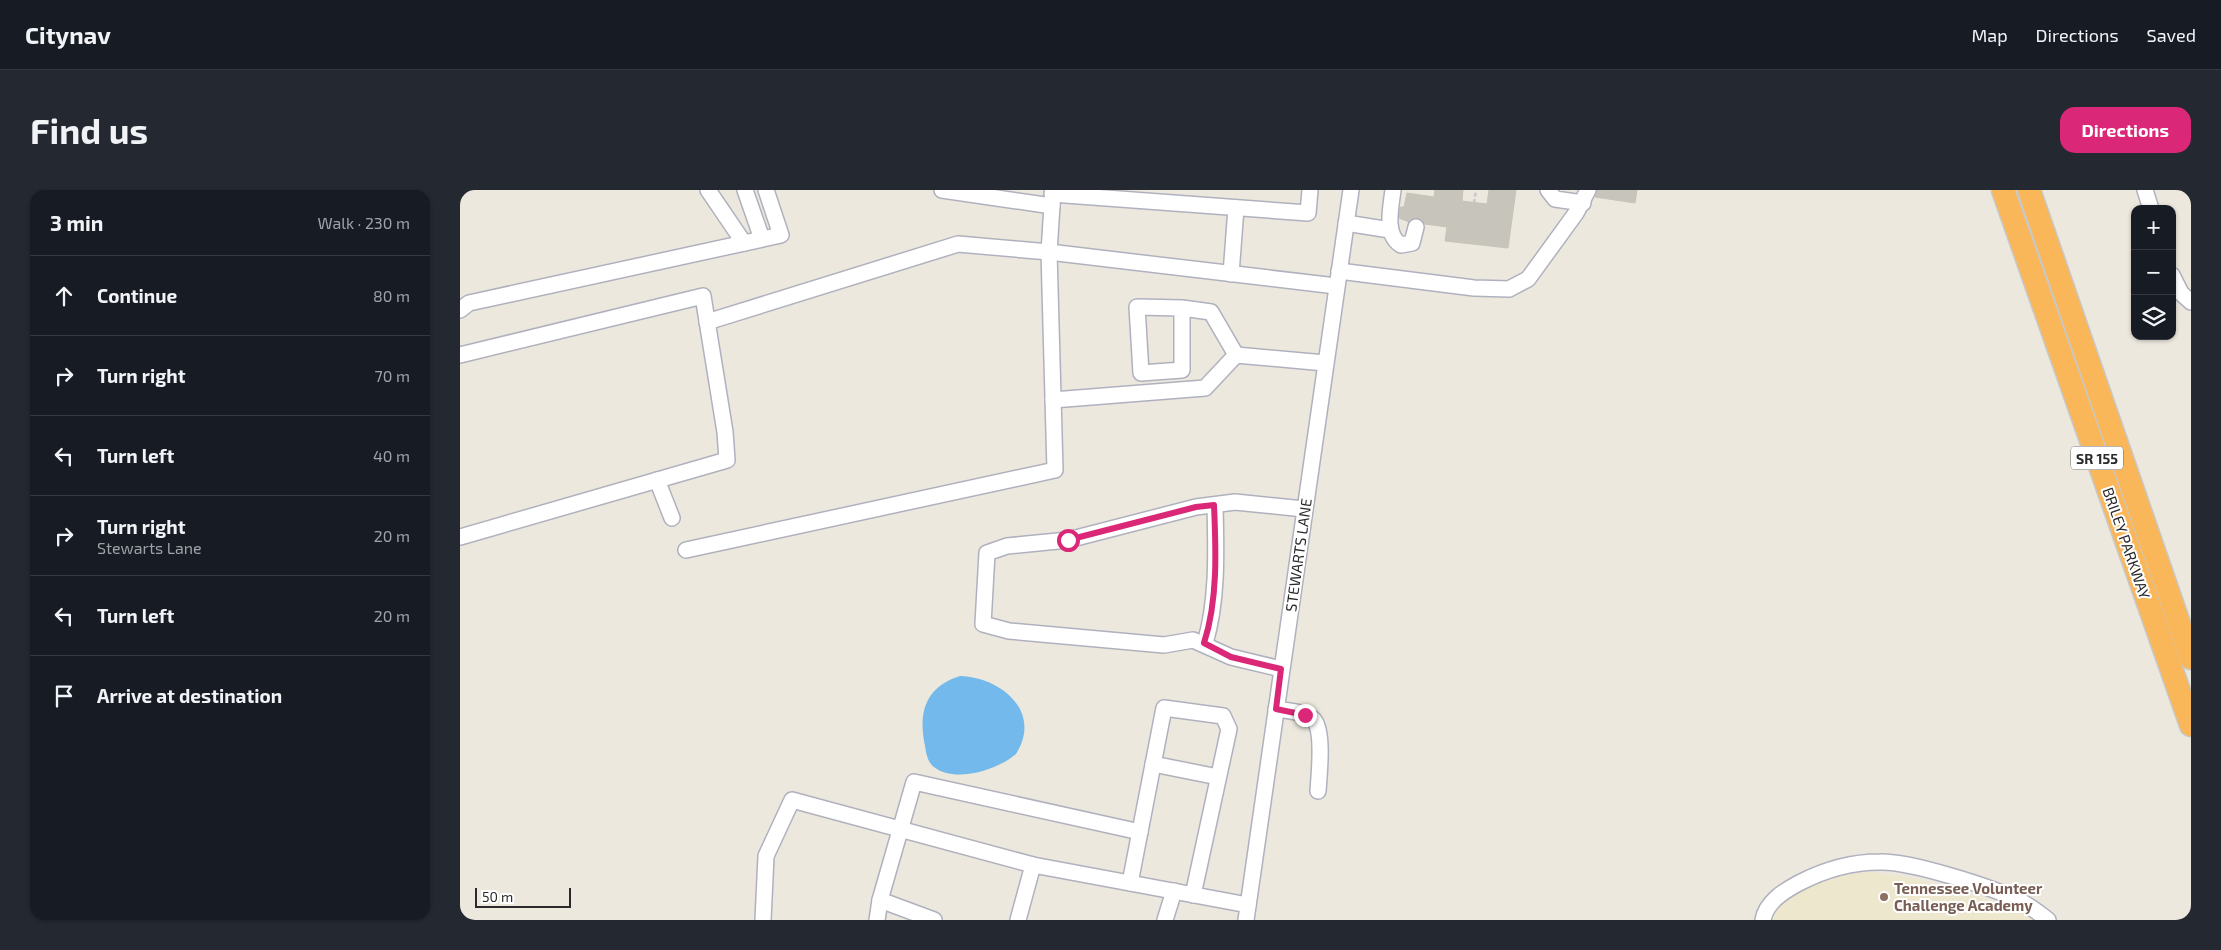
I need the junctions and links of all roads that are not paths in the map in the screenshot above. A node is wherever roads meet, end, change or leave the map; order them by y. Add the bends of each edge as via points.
1 (708, 190) edge
2 (745, 190) edge
3 (766, 190) edge
4 (942, 190) edge
5 (1310, 190) edge
6 (1351, 190) edge
7 (1393, 190) edge
8 (1548, 190) edge
9 (2003, 190) edge
10 (2029, 190) edge
11 (2145, 190) edge
12 (1586, 196) edge
13 (1052, 197) edge
14 (2149, 205) edge
15 (1236, 208) junction
16 (1346, 223) junction
17 (1416, 227) dead end
18 (1390, 230) junction
19 (762, 239) junction
20 (744, 243) junction
21 (1049, 252) junction
22 (1339, 270) junction
23 (1230, 274) junction
24 (2176, 283) edge
25 (1336, 286) junction
26 (2191, 302) edge
27 (1182, 308) junction
28 (460, 310) edge
29 (707, 322) junction
30 (460, 355) edge
31 (1236, 355) junction
32 (1325, 363) junction
33 (1053, 400) junction
34 (657, 480) junction
35 (1214, 505) junction
36 (1304, 509) junction
37 (672, 518) dead end
38 (460, 537) edge
39 (686, 550) dead end
40 (1204, 643) junction
41 (2191, 658) edge
42 (1281, 669) junction
43 (1276, 709) junction
44 (2191, 726) edge
45 (1153, 764) junction
46 (1218, 777) junction
47 (1318, 792) dead end
48 (902, 830) junction
49 (1140, 832) junction
50 (1033, 865) junction
51 (1130, 883) junction
52 (1174, 891) junction
53 (1193, 895) junction
54 (880, 900) junction
55 (1248, 905) junction
56 (763, 920) edge
57 (876, 920) edge
58 (934, 920) edge
59 (1018, 920) edge
60 (1166, 920) edge
61 (1246, 920) edge
62 (1763, 920) edge
63 (2048, 920) edge

1 - 20 street
2 - 19 street
3 - 19 street via 781,235
4 - 13 street
5 - 15 street via 1308,213
6 - 16 street, STEWARTS LANE
7 - 18 street
8 - 12 street via 1555,199
9 - 44 highway, BRILEY PARKWAY / SR 155
10 - 41 highway, BRILEY PARKWAY / SR 155
11 - 14 street
12 - 22 street via 1528,279 1509,289 1474,288
13 - 15 street
13 - 21 street
15 - 23 street
16 - 18 street
16 - 22 street, STEWARTS LANE
17 - 18 street via 1414,241 1405,246 1394,240
19 - 20 street
20 - 28 street via 469,303
21 - 23 street
21 - 29 street via 958,244
21 - 33 street
22 - 25 street, STEWARTS LANE
23 - 25 street
24 - 26 street
25 - 32 street, STEWARTS LANE
27 - 27 street via 1182,370 1141,373 1137,307
27 - 31 street via 1211,312
29 - 30 street via 703,296
29 - 34 street via 727,460
31 - 32 street
31 - 33 street via 1205,388
32 - 36 street, STEWARTS LANE
33 - 39 street via 1055,470
34 - 37 street
34 - 38 street
35 - 36 street via 1235,502
35 - 40 street via 1216,538 1212,620
35 - 40 street via 1068,540 1007,546 987,553 983,624 1009,631 1164,645 1193,640
36 - 42 street, STEWARTS LANE
40 - 42 street via 1231,657
42 - 43 street, STEWARTS LANE
43 - 47 street via 1314,720 1320,752
43 - 55 street, STEWARTS LANE
45 - 46 street
45 - 46 street via 1164,708 1223,716 1229,729
45 - 49 street
46 - 53 street
48 - 49 street via 914,782
48 - 50 street
48 - 54 street
48 - 56 street via 792,800 766,856
49 - 51 street
50 - 51 street
50 - 59 street
51 - 52 street
52 - 53 street
52 - 60 street
53 - 55 street
54 - 57 street
54 - 58 street
55 - 61 street, STEWARTS LANE
62 - 63 street via 1771,903 1789,888 1816,875 1858,863 1882,861 1968,882 2019,900

